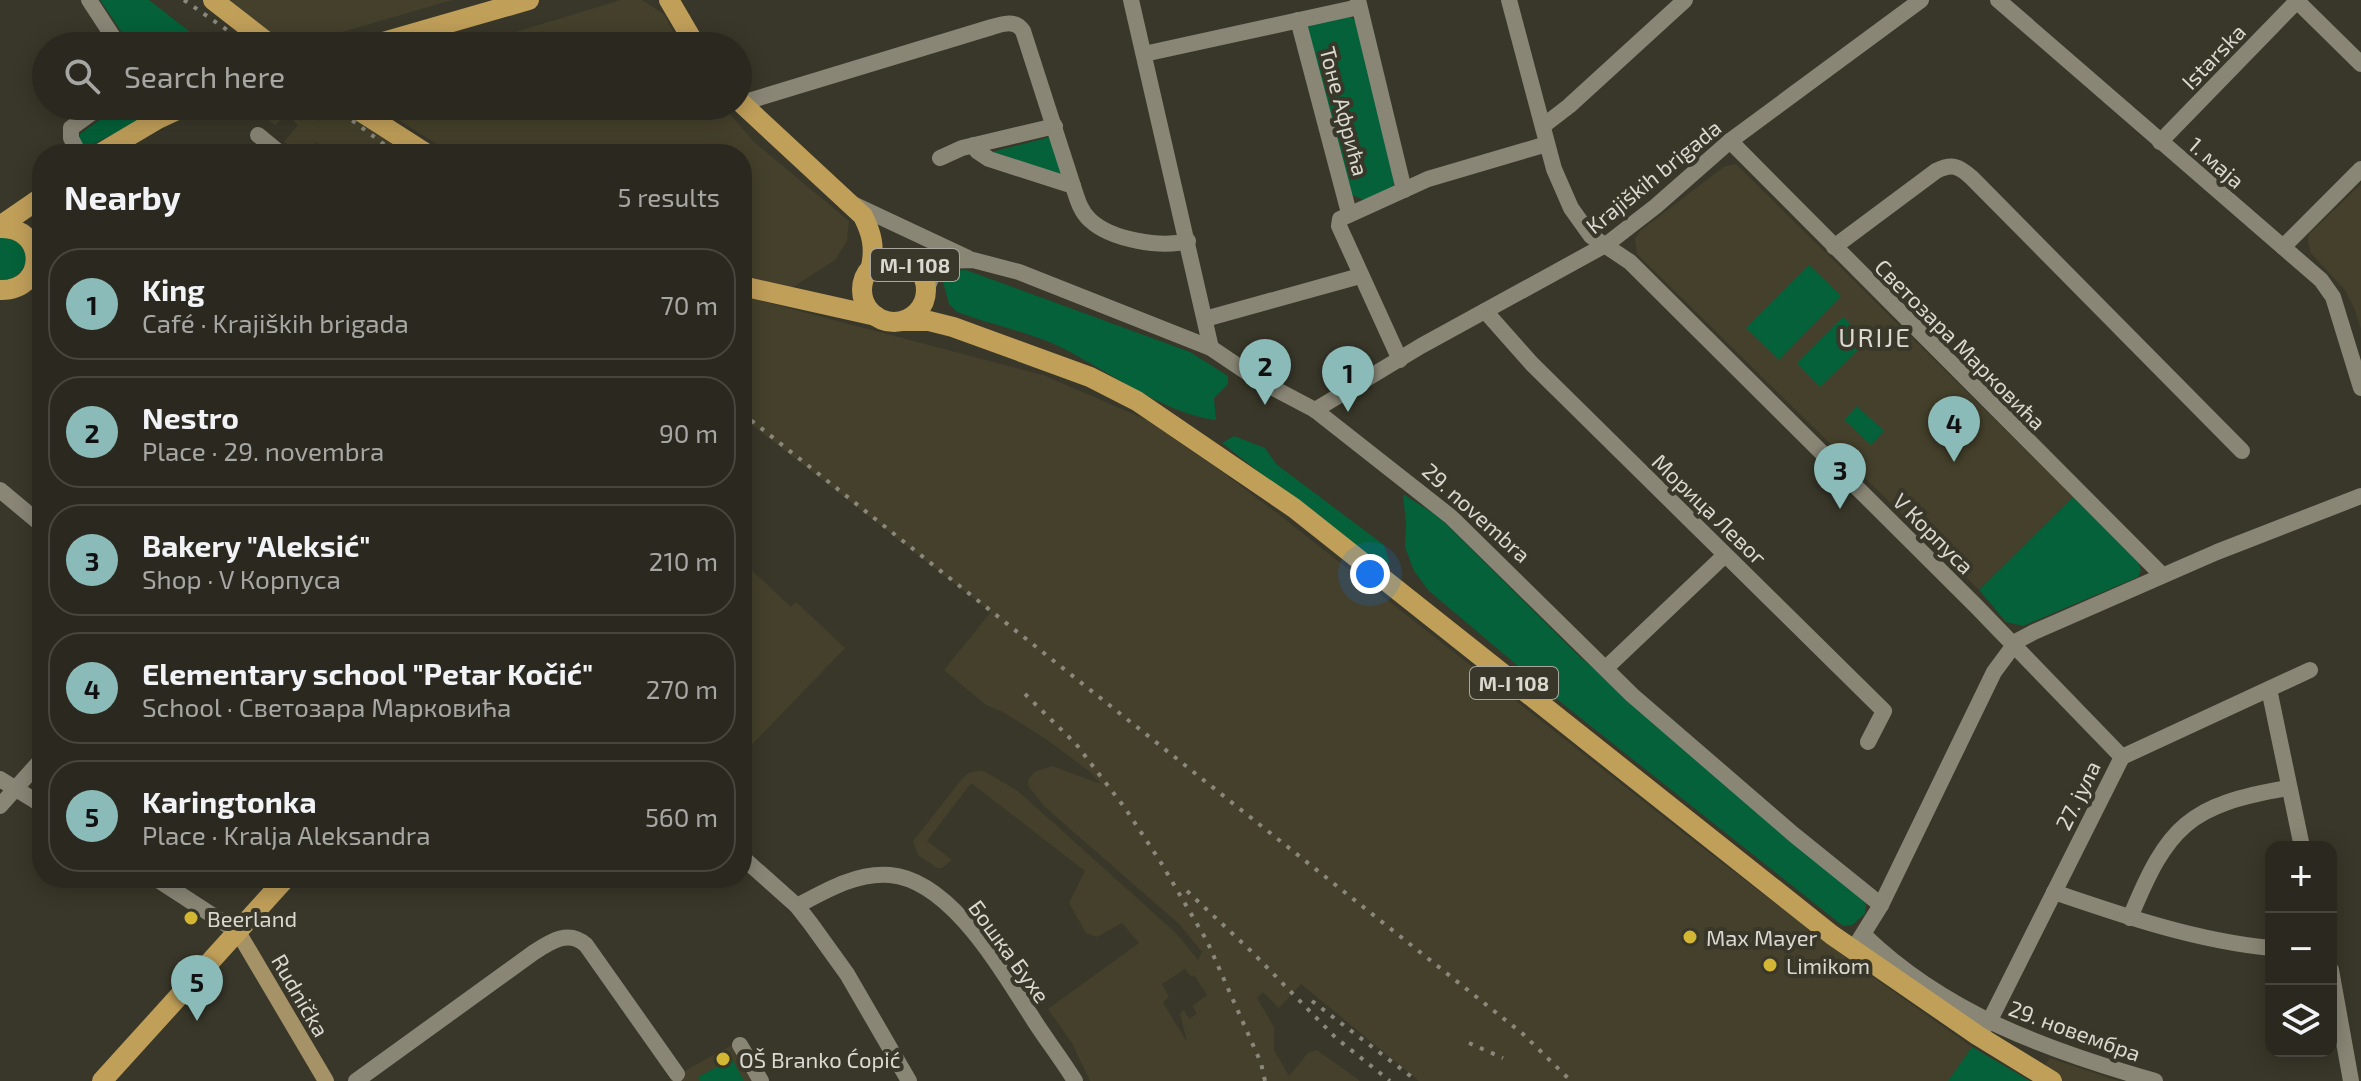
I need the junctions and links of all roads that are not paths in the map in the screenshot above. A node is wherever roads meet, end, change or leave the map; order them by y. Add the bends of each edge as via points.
1 (89, 0) edge
2 (213, 0) edge
3 (529, 0) edge
4 (669, 0) edge
5 (688, 0) edge
6 (1131, 0) edge
7 (1509, 0) edge
8 (1685, 0) edge
9 (1921, 0) edge
10 (1998, 0) edge
11 (2298, 1) edge
12 (1359, 4) edge
13 (1298, 20) junction
14 (110, 32) edge
15 (254, 32) edge
16 (418, 32) edge
17 (689, 32) edge
18 (691, 32) edge
19 (1144, 54) junction
20 (2361, 64) edge
21 (752, 98) edge
22 (752, 113) edge
23 (82, 120) edge
24 (156, 120) edge
25 (373, 120) edge
26 (1055, 126) junction
27 (1543, 126) junction
28 (258, 135) dead end
29 (1730, 141) junction
30 (2160, 142) junction
31 (74, 144) edge
32 (116, 144) edge
33 (269, 144) edge
34 (411, 144) edge
35 (1547, 144) junction
36 (974, 145) junction
37 (940, 158) dead end
38 (2361, 169) edge
39 (1073, 186) junction
40 (1404, 190) junction
41 (850, 202) junction
42 (32, 204) edge
43 (1349, 213) junction
44 (0, 227) edge
45 (870, 230) junction
46 (1188, 241) junction
47 (1607, 244) junction
48 (1834, 247) junction
49 (2283, 247) junction
50 (32, 248) edge
51 (906, 260) junction
52 (973, 260) junction
53 (944, 263) junction
54 (871, 267) junction
55 (32, 274) edge
56 (1360, 276) junction
57 (32, 286) edge
58 (862, 286) junction
59 (752, 288) edge
60 (5, 289) edge
61 (926, 294) junction
62 (823, 304) junction
63 (1485, 311) junction
64 (876, 316) junction
65 (1205, 319) junction
66 (904, 321) junction
67 (953, 327) junction
68 (1211, 348) junction
69 (1400, 360) junction
70 (2361, 388) edge
71 (1315, 410) junction
72 (2242, 451) dead end
73 (0, 490) edge
74 (2361, 496) edge
75 (32, 517) edge
76 (1725, 555) junction
77 (2162, 575) junction
78 (2014, 645) junction
79 (1606, 668) junction
80 (2310, 670) dead end
81 (2269, 689) junction
82 (1868, 742) dead end
83 (2122, 757) junction
84 (32, 770) edge
85 (0, 779) edge
86 (16, 788) junction
87 (2288, 788) junction
88 (32, 798) edge
89 (0, 806) edge
90 (2301, 841) edge
91 (752, 866) edge
92 (170, 888) edge
93 (277, 888) edge
94 (2054, 892) junction
95 (1881, 905) junction
96 (797, 906) junction
97 (2130, 918) junction
98 (238, 932) junction
99 (1858, 943) junction
100 (2265, 947) edge
101 (2334, 985) edge
102 (1983, 1029) junction
103 (740, 1045) dead end
104 (677, 1074) dead end
105 (102, 1081) edge
106 (326, 1081) edge
107 (356, 1081) edge
108 (761, 1081) edge
109 (909, 1081) edge
110 (1075, 1081) edge
111 (2052, 1081) edge
112 (2155, 1081) edge
113 (2351, 1081) edge

1 - 14 street
2 - 15 main road
3 - 16 main road
4 - 17 main road
5 - 18 main road
6 - 19 street
7 - 27 street, V Корпуса
8 - 27 street
9 - 29 street, Krajiških brigada
10 - 30 street, 1. маја
11 - 20 street
11 - 30 street, Istarska
12 - 13 street, Тоне Афрића
12 - 40 street, Тоне Афрића
13 - 19 street, Тоне Афрића
13 - 43 street, Тоне Афрића
19 - 46 street
21 - 26 street via 1006,23 1023,31
22 - 41 main road, 29. novembra
23 - 31 street via 71,128
24 - 32 main road
25 - 34 main road
26 - 36 street
26 - 39 street
27 - 35 street, V Корпуса
28 - 33 street
29 - 47 street, Krajiških brigada
29 - 48 street, Светозара Марковића
30 - 49 street, 1. маја
35 - 40 street
35 - 47 street, V Корпуса via 1571,208 1591,236
36 - 37 street
36 - 39 street via 989,159
38 - 49 street
39 - 46 street via 1081,210 1101,228 1165,245
40 - 43 street
41 - 45 main road, 29. novembra
41 - 52 street, 29. novembra
42 - 44 main road
43 - 56 street, Тоне Афрића via 1339,226
44 - 50 main road via 20,232
45 - 51 main road, 29. novembra
45 - 54 main road
46 - 65 street
47 - 63 street, Krajiških brigada
47 - 78 street, V Корпуса
48 - 72 street via 1936,171 1956,166
48 - 77 street, Светозара Марковића
49 - 70 street, 1. маја via 2333,297
51 - 53 street, 29. novembra
51 - 54 main road, M-I 108 via 880,261
51 - 61 main road, M-I 108 via 919,269
52 - 53 street, 29. novembra
52 - 68 street, 29. novembra via 1019,272
53 - 61 street
54 - 58 main road, M-I 108
55 - 60 main road
56 - 65 street
56 - 69 street
57 - 60 main road
58 - 62 main road, M-I 108
58 - 64 main road, M-I 108 via 866,307
59 - 62 main road, M-I 108
61 - 66 main road, M-I 108 via 914,316
61 - 67 main road, M-I 108
62 - 64 main road, M-I 108
63 - 69 street, Krajiških brigada
63 - 76 street, Морица Левог
64 - 66 main road, M-I 108
65 - 68 street
66 - 67 main road, M-I 108
67 - 99 main road, M-I 108 via 1090,377 1137,401 1294,508 1781,896
68 - 71 street, 29. novembra
69 - 71 street, Krajiških brigada
71 - 79 street, 29. novembra via 1451,517
73 - 75 street
74 - 77 street
76 - 79 street
76 - 82 street, Морица Левог via 1884,711
77 - 78 street
78 - 83 street, V Корпуса
78 - 95 street via 1994,672
79 - 95 street, 29. novembra via 1703,758
80 - 81 street, 27. јула
81 - 83 street, 27. јула
81 - 87 street
83 - 94 street, 27. јула
84 - 86 street
85 - 86 street
86 - 88 street
86 - 89 street
87 - 90 street
87 - 97 street via 2215,805 2179,830 2161,853
91 - 96 street
92 - 98 street
93 - 98 main road
94 - 97 street
94 - 102 street, 27. јула
95 - 99 street
96 - 109 street via 847,974
96 - 110 street, Бошка Бухе via 840,884 875,875 922,884 973,934
97 - 100 street
98 - 105 main road
98 - 106 street, Rudnička
99 - 102 main road, M-I 108
101 - 113 street
102 - 111 main road, M-I 108
102 - 112 street, 29. новембра
103 - 108 street
104 - 107 street via 586,945 570,937 533,953

